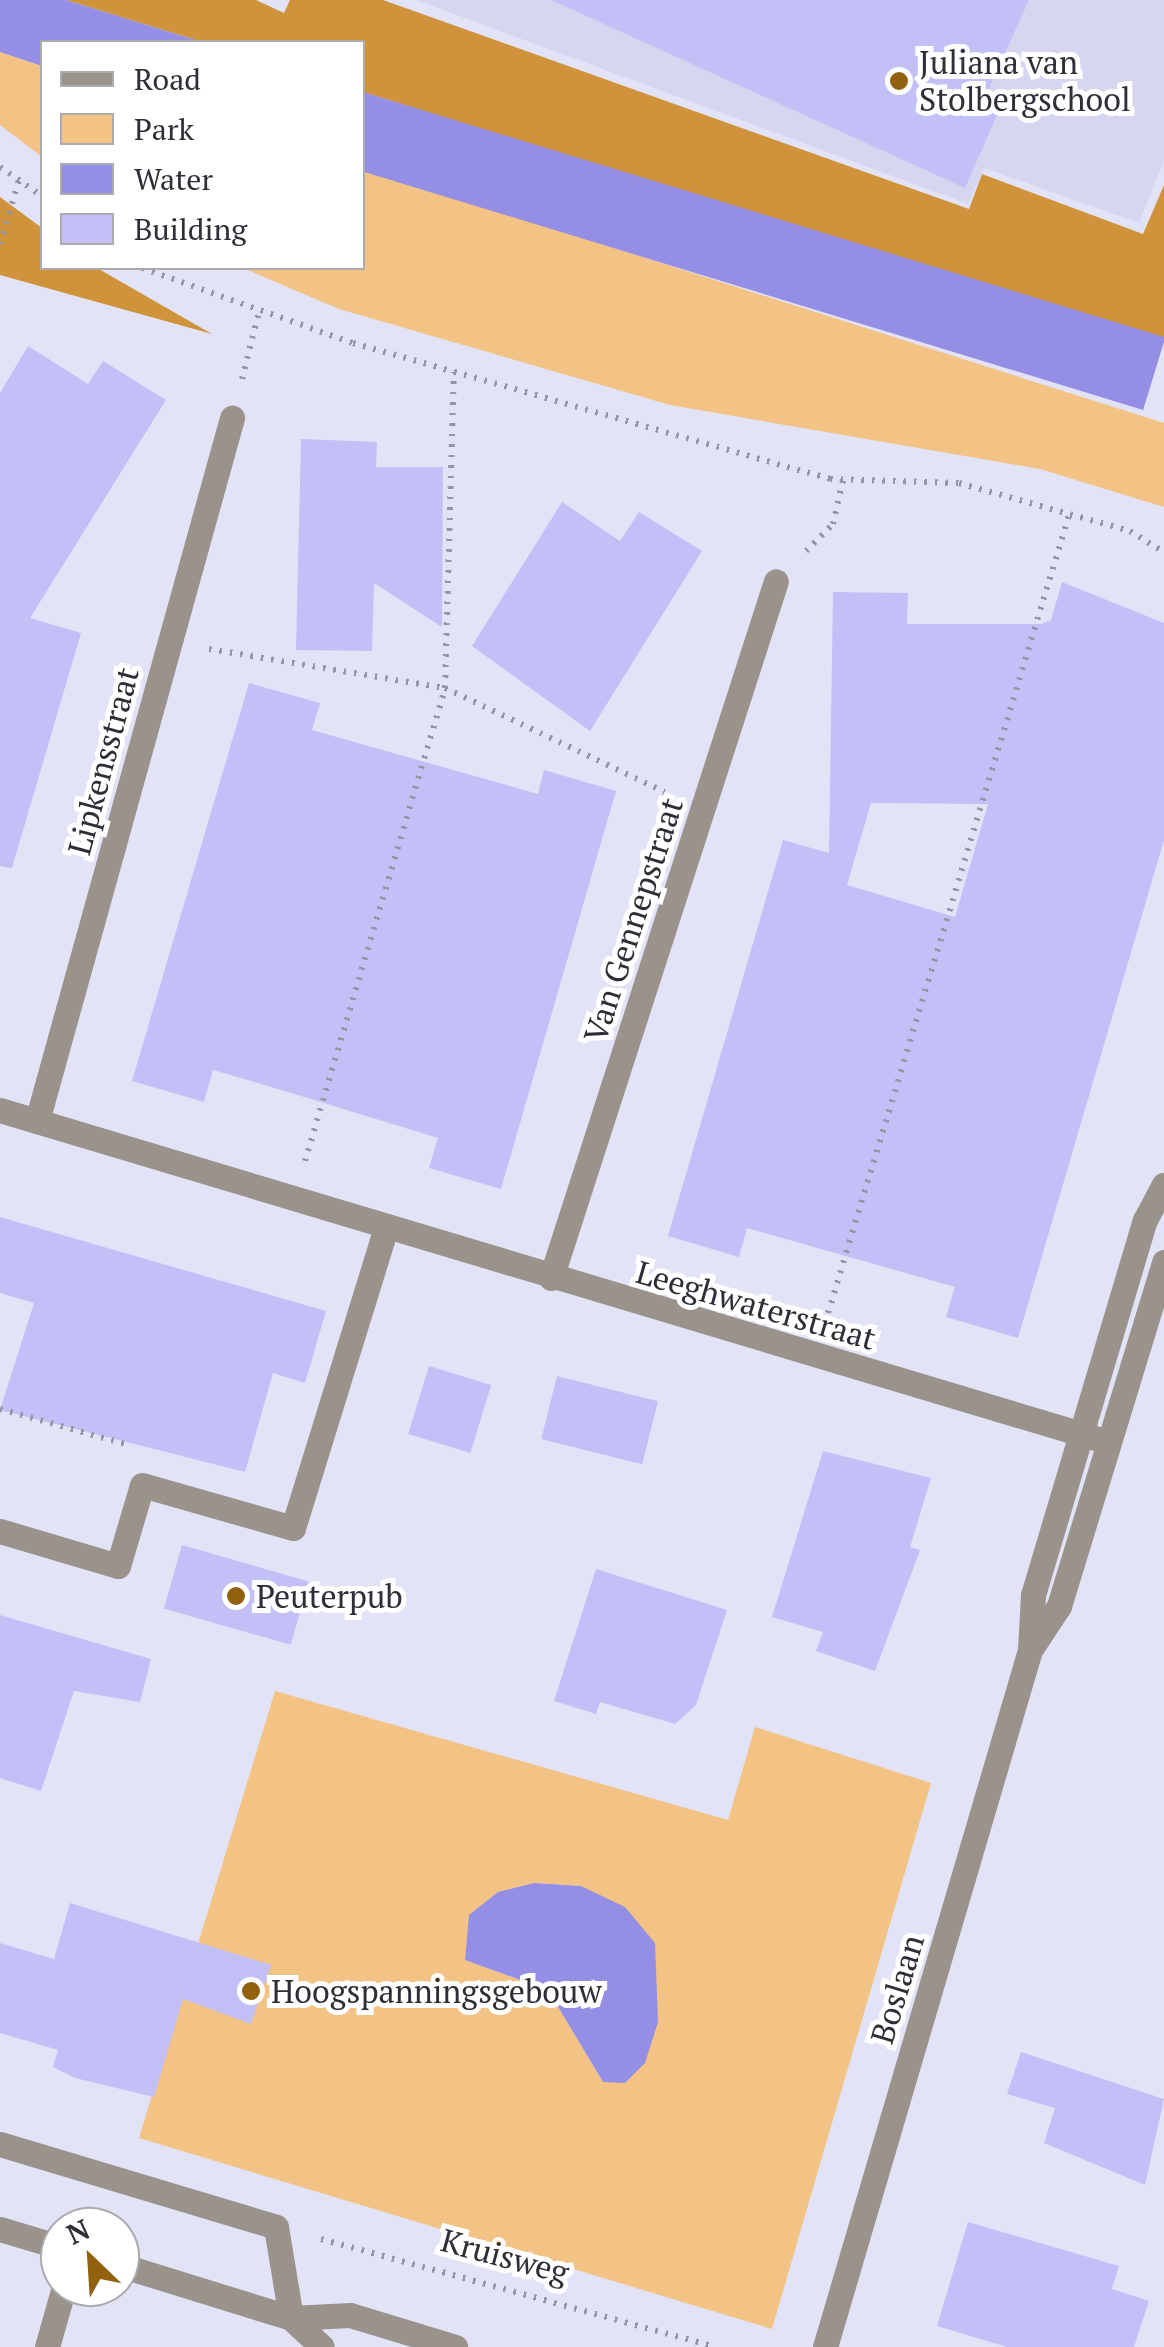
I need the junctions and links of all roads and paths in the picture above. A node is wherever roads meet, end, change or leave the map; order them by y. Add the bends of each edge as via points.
1 (0, 167) edge
2 (19, 180) junction
3 (40, 195) edge
4 (0, 244) edge
5 (147, 270) edge
6 (258, 312) junction
7 (454, 372) junction
8 (232, 418) joint
9 (842, 480) junction
10 (1069, 515) junction
11 (1164, 552) edge
12 (776, 581) joint
13 (170, 643) junction
14 (445, 688) junction
15 (702, 809) junction
16 (0, 1110) edge
17 (37, 1121) junction
18 (1164, 1185) edge
19 (294, 1199) junction
20 (386, 1228) junction
21 (1164, 1262) edge
22 (551, 1278) junction
23 (814, 1357) junction
24 (0, 1408) edge
25 (1080, 1434) junction
26 (1108, 1442) junction
27 (142, 1485) junction
28 (0, 1531) edge
29 (1030, 1650) junction
30 (0, 2144) edge
31 (276, 2226) junction
32 (0, 2229) edge
33 (40, 2241) edge
34 (140, 2271) edge
35 (58, 2307) edge
36 (291, 2318) junction
37 (688, 2343) edge
38 (47, 2347) edge
39 (322, 2347) edge
40 (455, 2347) edge
41 (716, 2347) edge
42 (825, 2347) edge

1 - 2 path
2 - 3 path
2 - 4 path
5 - 6 path
6 - 7 path
6 - 8 path
7 - 9 path
7 - 14 path
8 - 13 street, Lipkensstraat
9 - 10 path via 959,483
9 - 12 path via 833,524
10 - 11 path via 1130,531
10 - 23 path
12 - 15 street, Van Gennepstraat
13 - 14 path
13 - 17 street, Lipkensstraat
14 - 15 path
14 - 19 path
15 - 22 street, Van Gennepstraat
16 - 17 street, Leeghwaterstraat
17 - 19 street, Leeghwaterstraat
18 - 25 street, Boslaan via 1144,1220
19 - 20 street, Leeghwaterstraat
20 - 22 street, Leeghwaterstraat
20 - 27 street via 294,1528
21 - 26 street, Boslaan
22 - 23 street, Leeghwaterstraat
23 - 25 street, Leeghwaterstraat
24 - 27 path via 152,1452
25 - 26 street, Leeghwaterstraat
25 - 29 street, Boslaan via 1032,1595
26 - 29 street, Boslaan via 1059,1606
27 - 28 street via 118,1566
29 - 42 street, Boslaan
30 - 31 street
31 - 36 street
31 - 37 path, Kruisweg
32 - 33 street
34 - 36 street
35 - 38 street
36 - 39 street
36 - 40 street via 350,2315
37 - 41 path, Kruisweg

